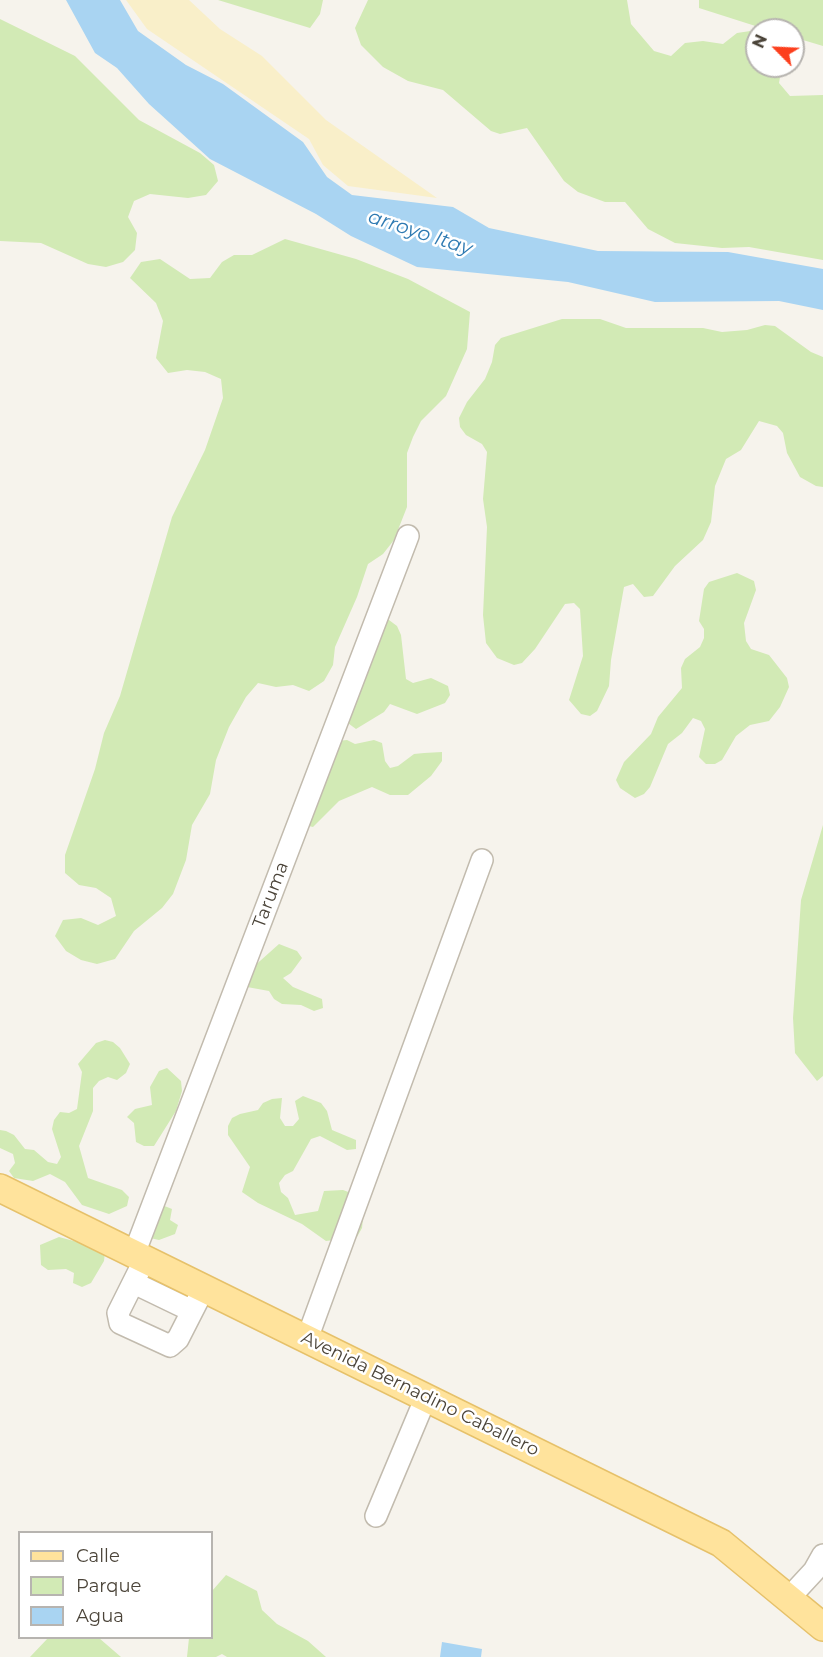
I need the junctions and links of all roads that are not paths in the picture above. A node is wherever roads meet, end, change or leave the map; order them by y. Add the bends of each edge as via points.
1 (408, 536) dead end
2 (482, 860) dead end
3 (0, 1188) edge
4 (137, 1265) junction
5 (198, 1300) junction
6 (307, 1339) junction
7 (426, 1397) junction
8 (376, 1516) dead end
9 (823, 1555) edge
10 (789, 1598) junction
11 (823, 1627) edge

1 - 4 street, Taruma
2 - 6 street
3 - 4 main road, Avenida Bernadino Caballero
4 - 5 main road, Avenida Bernadino Caballero
4 - 5 street, Taruma via 118,1313 120,1323 170,1346 178,1339
5 - 6 main road, Avenida Bernadino Caballero
6 - 7 main road, Avenida Bernadino Caballero
7 - 8 street
7 - 10 main road, Avenida Bernadino Caballero via 722,1543
9 - 10 street
10 - 11 main road, Avenida Bernadino Caballero

